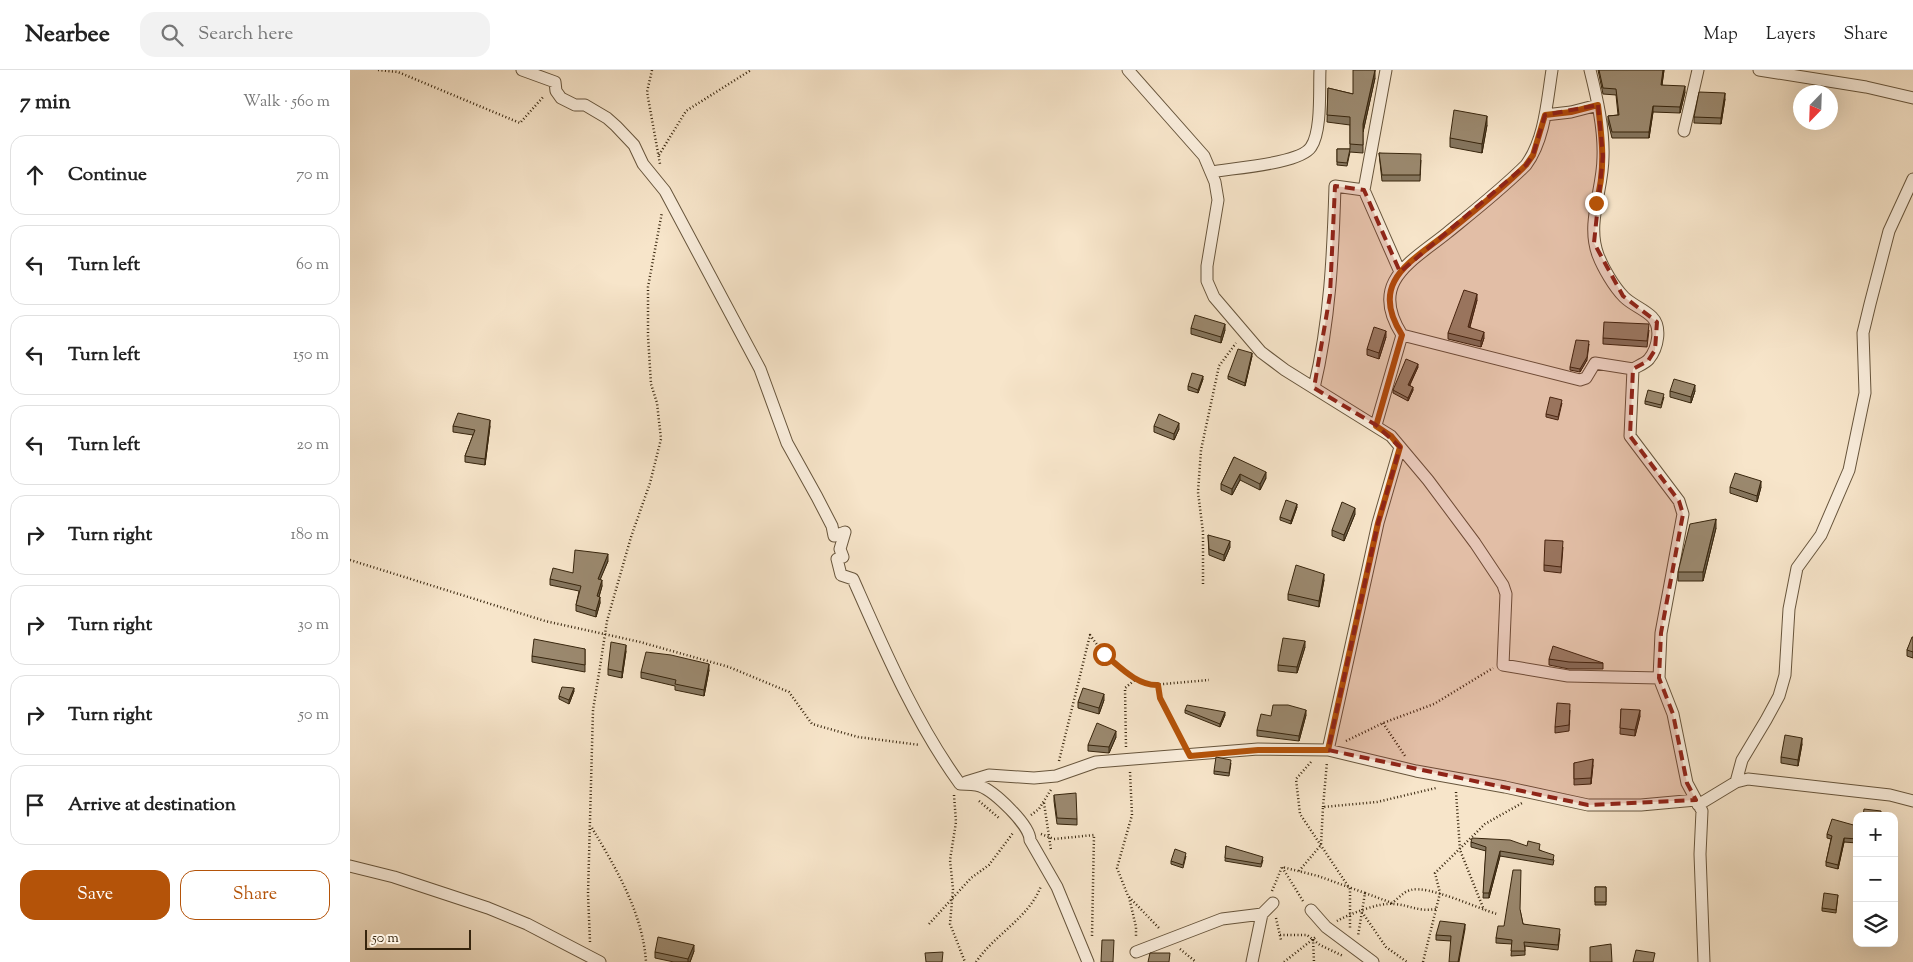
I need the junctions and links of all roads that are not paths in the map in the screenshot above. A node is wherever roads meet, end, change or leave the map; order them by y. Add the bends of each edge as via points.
1 (522, 70) edge
2 (1128, 70) edge
3 (1320, 70) edge
4 (1386, 70) edge
5 (1552, 70) edge
6 (1590, 70) edge
7 (1698, 70) edge
8 (1759, 70) edge
9 (1913, 98) edge
10 (1598, 105) junction
11 (1545, 115) junction
12 (1684, 131) dead end
13 (1211, 172) junction
14 (1913, 179) edge
15 (1364, 190) junction
16 (1400, 272) junction
17 (1402, 335) junction
18 (1633, 368) junction
19 (1314, 388) junction
20 (1376, 426) junction
21 (1400, 447) junction
22 (1659, 678) junction
23 (1328, 750) junction
24 (1736, 782) junction
25 (957, 788) junction
26 (1913, 801) edge
27 (1697, 802) junction
28 (350, 866) edge
29 (1273, 903) dead end
30 (1311, 910) road end
31 (1262, 914) junction
32 (1136, 952) road end
33 (595, 961) edge
34 (1088, 962) edge
35 (1252, 962) edge
36 (1373, 962) edge
37 (1704, 962) edge

1 - 25 street via 556,82 556,91 561,98 574,105 586,105 607,118 634,145 643,164 664,191 760,369 787,443 821,504 834,536 845,532 840,549 843,557 837,559 841,575 853,580 900,681
2 - 13 street via 1204,156
3 - 13 street via 1316,134 1310,148 1292,158
4 - 15 street
5 - 11 street
6 - 10 street
7 - 12 street
8 - 9 street
10 - 11 street
10 - 18 street via 1603,156 1594,243 1623,296 1657,322 1655,350 1648,361
11 - 16 street via 1533,155 1526,165 1445,235 1417,254
13 - 19 street via 1218,200 1207,281 1214,297 1267,356
14 - 24 street via 1888,231 1863,333 1865,393 1849,470 1821,535 1797,568 1789,609 1785,675 1779,696 1742,760
15 - 16 street
15 - 19 street via 1335,186 1330,295 1324,347
16 - 17 street via 1389,302 1392,320
17 - 18 street via 1580,380 1586,378 1595,363
17 - 20 street
18 - 22 street via 1630,436 1679,501 1683,514 1661,633
19 - 20 street
20 - 21 street
21 - 22 street via 1475,543 1502,585 1506,594 1503,665 1568,676
21 - 23 street via 1378,523
22 - 27 street via 1673,714 1687,783
23 - 25 street via 1258,750 1096,762 1056,776 989,775
23 - 27 street via 1588,805
24 - 26 street via 1748,779 1803,784
24 - 27 street
25 - 34 street via 980,786 1011,810 1057,887
27 - 37 street via 1702,811 1700,854
28 - 33 street via 488,908 528,924
29 - 31 street
30 - 36 street via 1326,926
31 - 32 street via 1222,919
31 - 35 street

